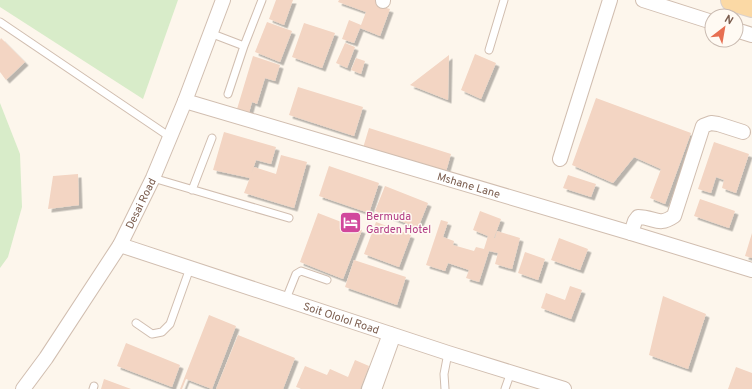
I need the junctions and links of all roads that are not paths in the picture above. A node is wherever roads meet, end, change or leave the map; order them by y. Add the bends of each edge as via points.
1 (223, 0) edge
2 (262, 0) edge
3 (504, 0) edge
4 (610, 0) edge
5 (643, 0) edge
6 (732, 0) edge
7 (752, 6) edge
8 (704, 19) edge
9 (0, 22) edge
10 (210, 33) junction
11 (244, 46) junction
12 (489, 50) dead end
13 (228, 94) dead end
14 (185, 101) junction
15 (743, 132) dead end
16 (170, 137) junction
17 (212, 138) dead end
18 (560, 159) dead end
19 (153, 178) junction
20 (192, 190) junction
21 (289, 218) dead end
22 (631, 233) junction
23 (120, 245) junction
24 (190, 268) junction
25 (752, 270) edge
26 (327, 280) dead end
27 (286, 300) junction
28 (136, 323) dead end
29 (394, 335) junction
30 (448, 353) junction
31 (511, 372) junction
32 (23, 389) edge
33 (369, 389) edge
34 (378, 389) edge
35 (445, 389) edge
36 (505, 389) edge
37 (564, 389) edge

1 - 10 street, Desai Road
2 - 11 lane
3 - 12 lane
4 - 18 street
5 - 8 street
6 - 7 main road
9 - 16 lane
10 - 11 lane
10 - 14 street, Desai Road
11 - 13 lane
14 - 16 street, Desai Road
14 - 22 street, Mshane Lane
15 - 22 street via 718,124 703,126 674,216 662,222 638,217
16 - 19 street, Desai Road
17 - 20 lane
19 - 20 lane
19 - 23 street, Desai Road
20 - 21 lane
22 - 25 street, Mshane Lane
23 - 24 street, Soit Ololol Road
23 - 32 street, Desai Road
24 - 27 street, Soit Ololol Road
24 - 28 lane via 170,324 162,332 152,334
26 - 27 lane via 301,272 296,274
27 - 29 street, Soit Ololol Road
29 - 30 street, Soit Ololol Road
29 - 33 street
29 - 34 lane
30 - 31 street, Soit Ololol Road
30 - 35 lane via 444,374
31 - 36 lane
31 - 37 street, Soit Ololol Road

